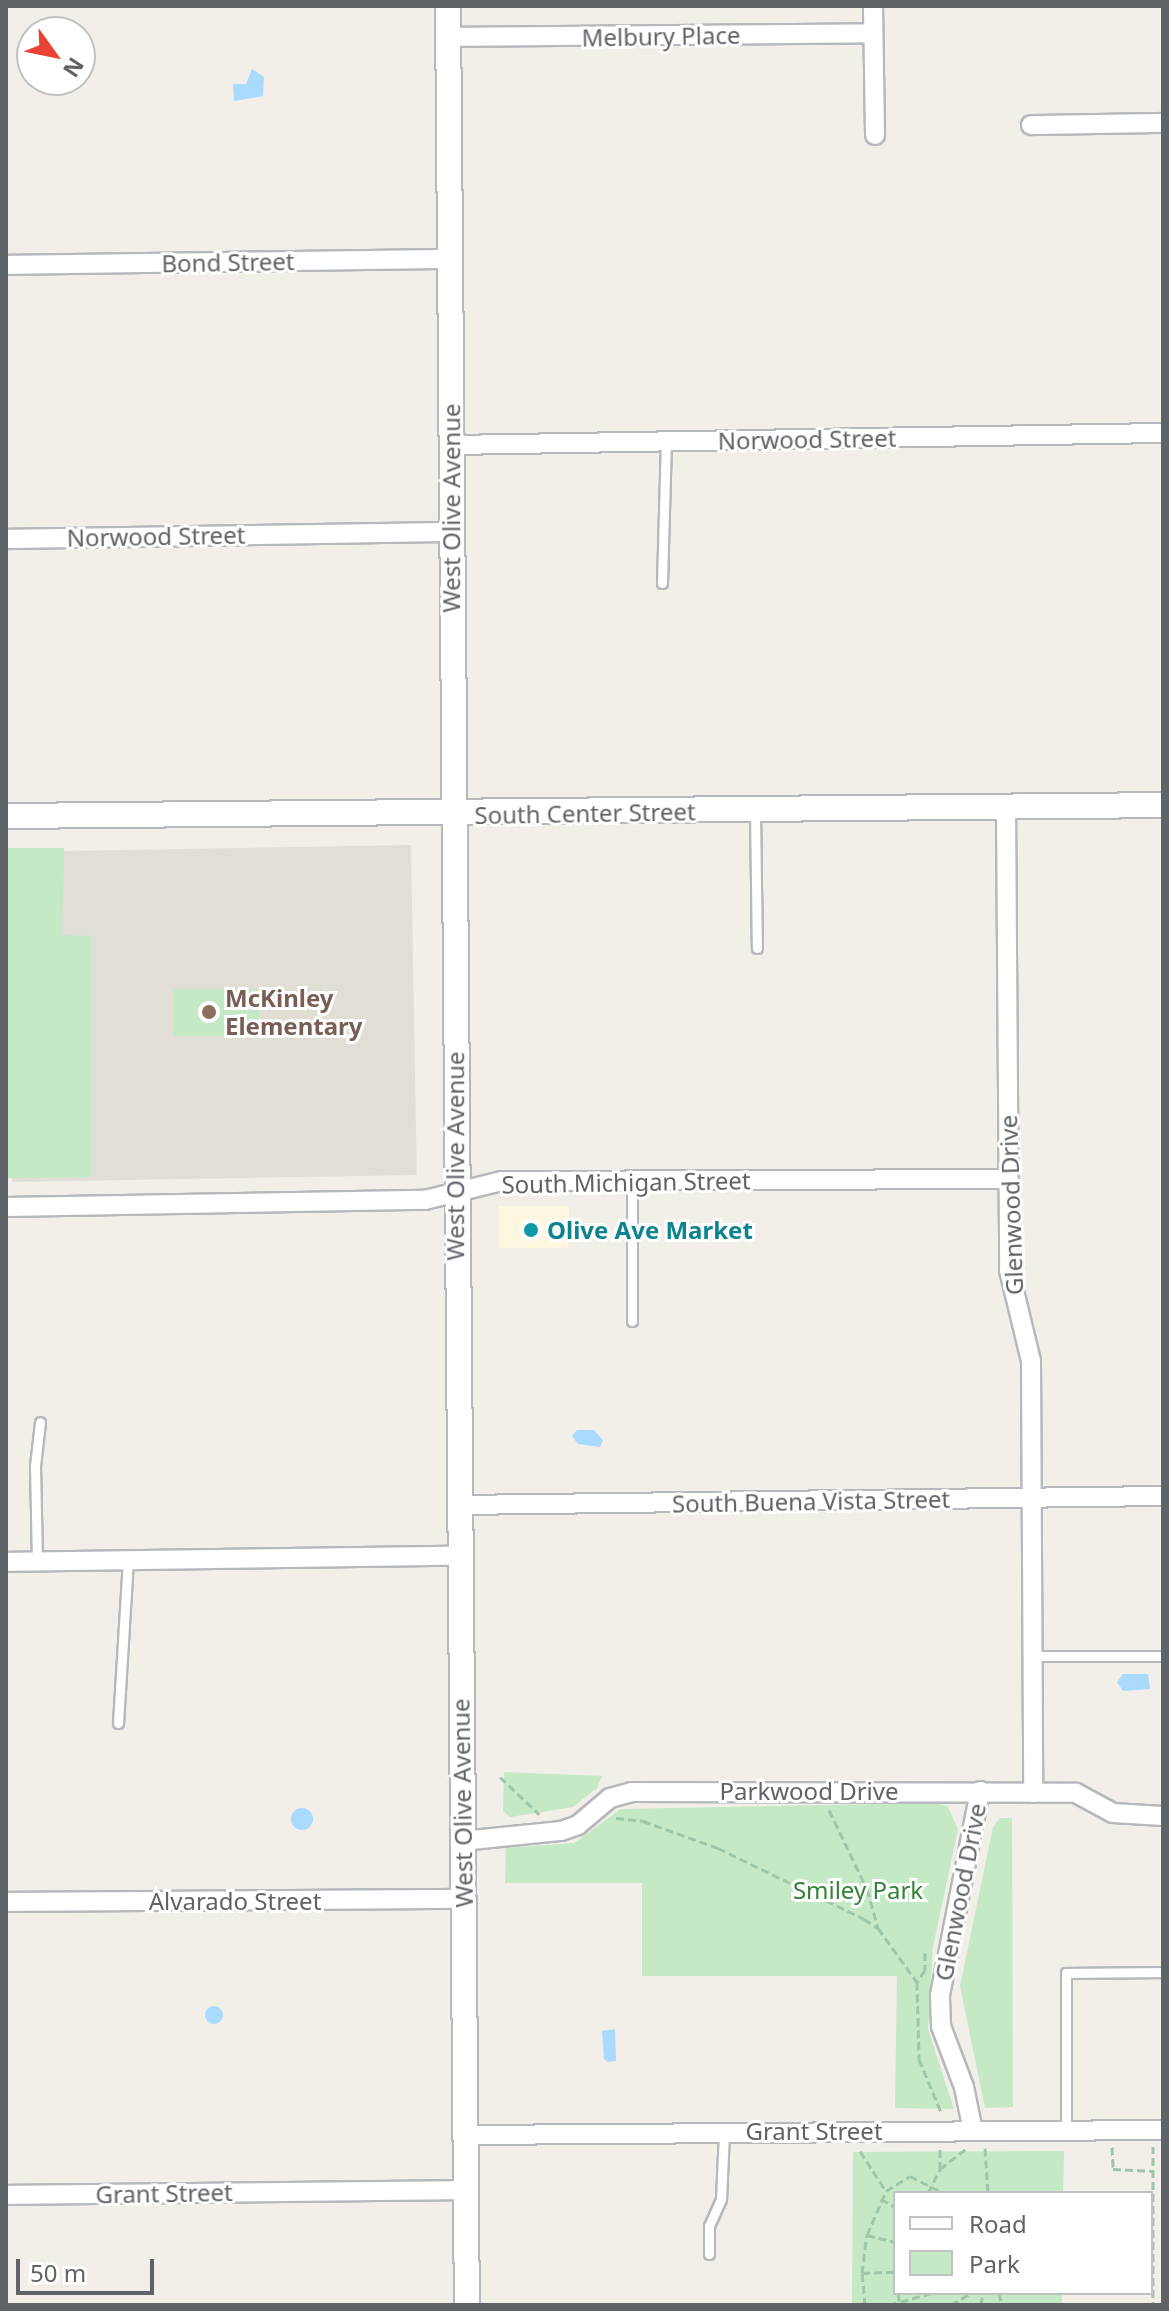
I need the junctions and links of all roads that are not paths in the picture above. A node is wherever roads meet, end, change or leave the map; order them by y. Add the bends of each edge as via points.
1 (448, 6) edge
2 (873, 6) edge
3 (873, 33) junction
4 (448, 37) junction
5 (1163, 123) edge
6 (1031, 125) dead end
7 (875, 135) dead end
8 (450, 259) junction
9 (6, 265) edge
10 (1163, 433) edge
11 (666, 442) junction
12 (452, 445) junction
13 (451, 532) junction
14 (6, 539) edge
15 (662, 583) dead end
16 (1163, 805) edge
17 (1006, 806) junction
18 (755, 811) junction
19 (6, 816) edge
20 (452, 816) junction
21 (757, 948) dead end
22 (1008, 1179) junction
23 (632, 1181) junction
24 (456, 1194) junction
25 (6, 1207) edge
26 (632, 1321) dead end
27 (40, 1422) dead end
28 (1163, 1496) edge
29 (1031, 1498) junction
30 (458, 1505) junction
31 (459, 1556) junction
32 (128, 1560) junction
33 (37, 1561) junction
34 (6, 1562) edge
35 (1032, 1656) junction
36 (1163, 1656) edge
37 (118, 1723) dead end
38 (980, 1791) junction
39 (1033, 1793) junction
40 (1163, 1816) edge
41 (462, 1841) junction
42 (463, 1899) junction
43 (6, 1902) edge
44 (1163, 1972) edge
45 (1163, 2130) edge
46 (1066, 2131) junction
47 (724, 2132) junction
48 (465, 2135) junction
49 (970, 2140) junction
50 (466, 2190) junction
51 (6, 2195) edge
52 (709, 2254) dead end
53 (467, 2305) edge

1 - 4 street, West Olive Avenue
2 - 3 street
3 - 4 street, Melbury Place
3 - 7 street
4 - 8 street, West Olive Avenue
5 - 6 street
8 - 9 street, Bond Street
8 - 12 street, West Olive Avenue
10 - 11 street, Norwood Street
11 - 12 street, Norwood Street
11 - 15 lane
12 - 13 street, West Olive Avenue
13 - 14 street, Norwood Street
13 - 20 street, West Olive Avenue
16 - 17 street, South Center Street
17 - 18 street, South Center Street
17 - 22 street, Glenwood Drive
18 - 20 street, South Center Street
18 - 21 lane
19 - 20 street, South Center Street
20 - 24 street, West Olive Avenue
22 - 23 street, South Michigan Street
22 - 29 street, Glenwood Drive via 1011,1286 1031,1361
23 - 24 street, South Michigan Street via 502,1181
23 - 26 lane
24 - 25 street, South Michigan Street via 425,1200
24 - 30 street, West Olive Avenue
27 - 33 lane via 35,1466
28 - 29 street, South Buena Vista Street
29 - 30 street, South Buena Vista Street
29 - 35 street, Glenwood Drive
30 - 31 street, West Olive Avenue
31 - 32 street
31 - 41 street, West Olive Avenue
32 - 33 street
32 - 37 lane
33 - 34 street
35 - 36 lane
35 - 39 street, Glenwood Drive
38 - 39 street, Parkwood Drive
38 - 41 street, Parkwood Drive via 632,1792 610,1798 561,1831
38 - 49 street, Glenwood Drive via 940,1995 941,2026 964,2087
39 - 40 street, Parkwood Drive via 1076,1793 1113,1813
41 - 42 street, West Olive Avenue
42 - 43 street, Alvarado Street
42 - 48 street, West Olive Avenue
44 - 46 lane via 1066,1973
45 - 46 street, Grant Street
46 - 49 street, Grant Street
47 - 48 street, Grant Street
47 - 49 street, Grant Street
47 - 52 lane via 721,2199 709,2226
48 - 50 street, West Olive Avenue
50 - 51 street, Grant Street
50 - 53 street, West Olive Avenue

